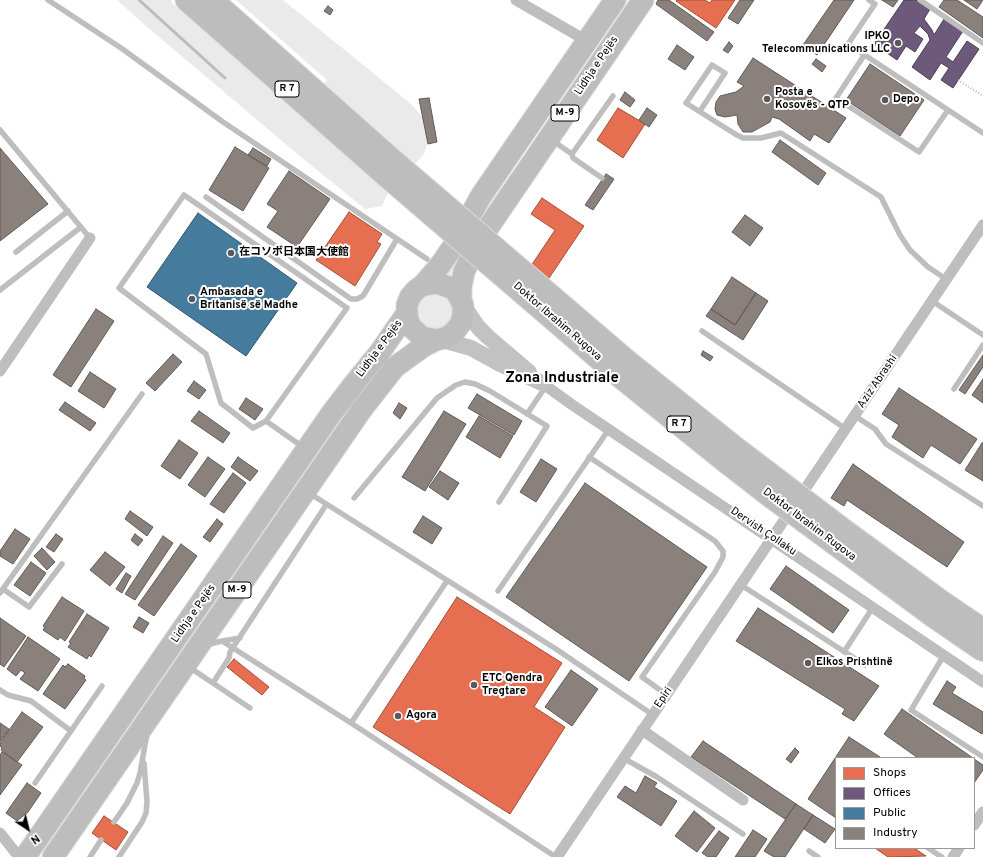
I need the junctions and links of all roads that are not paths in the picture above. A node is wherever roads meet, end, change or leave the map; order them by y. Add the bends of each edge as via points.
1 (48, 0) edge
2 (186, 0) edge
3 (213, 0) edge
4 (516, 0) edge
5 (615, 0) edge
6 (643, 0) edge
7 (869, 0) edge
8 (920, 0) edge
9 (587, 41) junction
10 (983, 42) edge
11 (864, 54) junction
12 (613, 96) dead end
13 (948, 110) junction
14 (700, 111) junction
15 (0, 130) edge
16 (983, 133) edge
17 (548, 138) junction
18 (572, 154) junction
19 (393, 171) junction
20 (602, 178) dead end
21 (481, 196) junction
22 (206, 197) dead end
23 (68, 211) junction
24 (983, 225) edge
25 (80, 227) junction
26 (90, 238) joint
27 (397, 239) junction
28 (16, 252) dead end
29 (427, 259) junction
30 (946, 280) junction
31 (423, 285) junction
32 (0, 290) edge
33 (932, 301) junction
34 (462, 302) junction
35 (406, 313) junction
36 (702, 331) dead end
37 (983, 335) edge
38 (438, 339) junction
39 (983, 346) edge
40 (0, 371) edge
41 (544, 384) junction
42 (954, 389) dead end
43 (142, 394) dead end
44 (331, 414) junction
45 (527, 414) junction
46 (855, 416) junction
47 (266, 421) junction
48 (609, 429) junction
49 (846, 429) junction
50 (307, 450) junction
51 (590, 458) junction
52 (305, 491) junction
53 (354, 498) dead end
54 (499, 502) dead end
55 (326, 505) junction
56 (983, 506) edge
57 (772, 539) junction
58 (62, 564) dead end
59 (447, 581) junction
60 (741, 585) junction
61 (1, 591) edge
62 (498, 591) dead end
63 (873, 607) junction
64 (983, 629) edge
65 (240, 638) junction
66 (222, 641) junction
67 (198, 647) junction
68 (233, 648) junction
69 (983, 651) edge
70 (844, 652) junction
71 (944, 655) junction
72 (186, 665) junction
73 (865, 665) dead end
74 (983, 682) edge
75 (213, 683) junction
76 (102, 686) dead end
77 (0, 690) edge
78 (666, 695) junction
79 (250, 708) dead end
80 (653, 715) junction
81 (150, 717) junction
82 (351, 723) junction
83 (642, 730) junction
84 (71, 731) junction
85 (144, 753) junction
86 (983, 757) edge
87 (623, 758) junction
88 (35, 783) dead end
89 (744, 800) dead end
90 (983, 812) edge
91 (114, 822) dead end
92 (975, 824) edge
93 (0, 833) edge
94 (743, 834) dead end
95 (102, 840) dead end
96 (930, 849) edge
97 (808, 851) dead end
98 (19, 857) edge
99 (25, 857) edge
100 (53, 857) edge
101 (90, 857) edge
102 (119, 857) edge
103 (556, 857) edge
104 (818, 857) edge
105 (942, 857) edge

1 - 27 lane
2 - 19 highway, Doktor Ibrahim Rugova / R 7
3 - 19 highway, Doktor Ibrahim Rugova / R 7
4 - 9 street
5 - 9 highway, Lidhja e Pejës / M-9
6 - 17 highway, Lidhja e Pejës / M-9
7 - 11 lane via 875,4 848,44
8 - 10 lane
9 - 21 highway, Lidhja e Pejës / M-9
11 - 13 lane
11 - 13 lane via 836,98 919,152
12 - 18 lane
13 - 16 lane
14 - 14 lane via 686,103 712,65 725,73
14 - 30 lane via 742,138 761,138 781,133 881,197 910,250
15 - 23 lane
17 - 18 lane
17 - 34 highway, Lidhja e Pejës / M-9 via 477,244 464,272
18 - 20 lane via 573,158
19 - 64 highway, Doktor Ibrahim Rugova / R 7, bridge via 734,446 942,602
19 - 69 highway, Doktor Ibrahim Rugova / R 7, bridge via 616,374 769,496
21 - 29 highway
21 - 31 highway, Lidhja e Pejës / M-9 via 452,248
22 - 27 lane via 351,299 363,296
23 - 25 lane
23 - 28 lane
24 - 30 street, Aziz Abrashi
25 - 26 lane
25 - 32 lane
26 - 40 street
27 - 29 lane
29 - 44 highway via 403,292
30 - 33 street, Aziz Abrashi
31 - 34 highway via 445,284
31 - 35 highway, Lidhja e Pejës via 410,297
33 - 37 lane
33 - 46 street, Aziz Abrashi
34 - 38 highway, Lidhja e Pejës via 461,323 448,336
34 - 41 street via 488,338
35 - 38 highway, Lidhja e Pejës via 408,320 422,337
35 - 44 highway, Lidhja e Pejës / M-9 via 380,352
36 - 49 lane
38 - 41 street via 471,348
38 - 52 highway, Lidhja e Pejës / M-9 via 404,359 387,376
39 - 42 lane
41 - 45 lane
41 - 48 street, Dervish Çollaku
43 - 61 lane
44 - 50 highway, Lidhja e Pejës / M-9
45 - 53 lane via 475,384 465,382 456,385 427,408
45 - 54 lane via 547,426
46 - 49 street, Aziz Abrashi
46 - 56 lane via 875,429 886,444
47 - 47 lane via 254,428 221,404 206,354 119,288 184,195 347,308
47 - 50 lane
48 - 51 lane
48 - 57 street, Dervish Çollaku
49 - 57 street, Aziz Abrashi
50 - 99 highway, Lidhja e Pejës / M-9
51 - 62 lane
51 - 78 lane via 715,542 723,551 723,557 715,572 642,677
52 - 55 lane
52 - 67 highway, Lidhja e Pejës / M-9
55 - 59 lane
55 - 65 lane
57 - 60 street, Epiri
57 - 63 street, Dervish Çollaku
58 - 61 lane via 29,607
59 - 80 lane via 556,649
59 - 82 lane
60 - 70 lane
60 - 78 street, Epiri
63 - 70 lane
63 - 71 street, Dervish Çollaku
65 - 66 lane
65 - 68 lane
66 - 67 lane
66 - 68 lane
67 - 72 highway, Lidhja e Pejës / M-9
68 - 75 lane
68 - 82 lane
70 - 73 lane
71 - 74 street, Dervish Çollaku
71 - 86 lane via 910,710
72 - 75 lane
72 - 81 highway, Lidhja e Pejës / M-9
75 - 79 lane
76 - 84 lane
77 - 84 lane via 8,695 31,701
78 - 80 street, Epiri
80 - 83 street, Epiri
81 - 85 lane
81 - 100 highway, Lidhja e Pejës / M-9
82 - 103 lane
83 - 87 street, Epiri
83 - 89 street
84 - 88 lane
85 - 91 lane via 137,783
85 - 102 lane via 146,813
87 - 94 lane via 657,776
87 - 103 street, Epiri
90 - 92 street
93 - 98 street
95 - 101 lane
96 - 105 lane
97 - 104 lane

